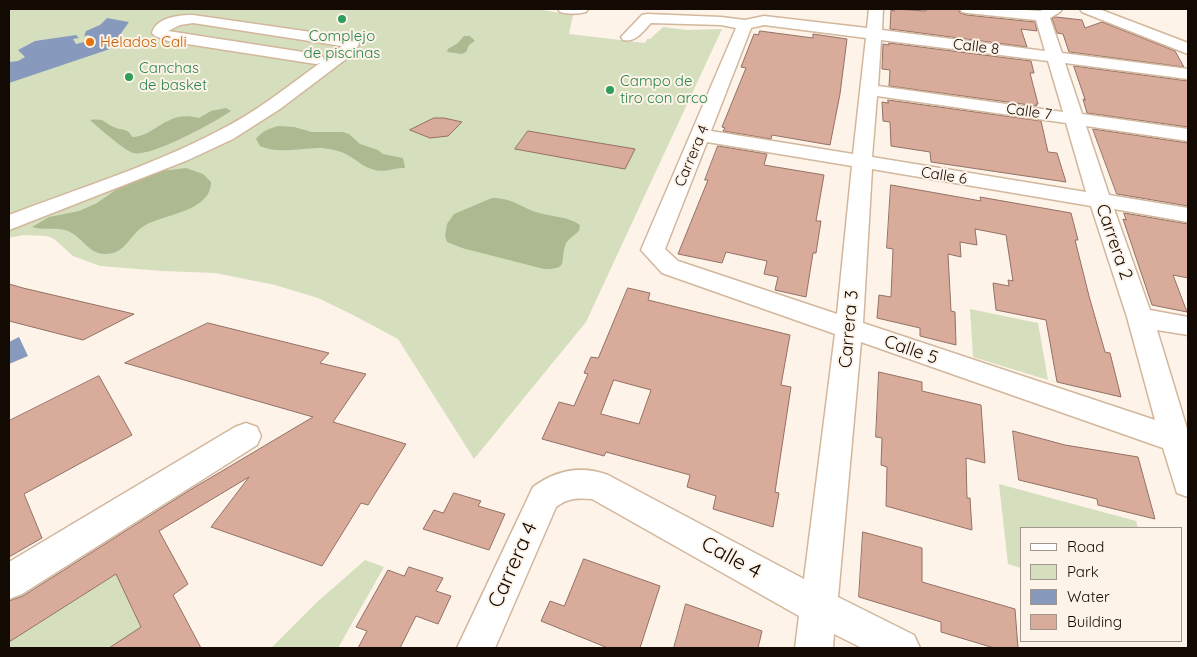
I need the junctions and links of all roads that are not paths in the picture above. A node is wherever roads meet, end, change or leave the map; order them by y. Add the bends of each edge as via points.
1 (565, 9) edge
2 (581, 9) edge
3 (876, 9) edge
4 (967, 9) edge
5 (1087, 9) edge
6 (1048, 12) edge
7 (745, 25) junction
8 (873, 34) junction
9 (629, 37) dead end
10 (1188, 49) edge
11 (1056, 57) junction
12 (1188, 74) edge
13 (869, 90) junction
14 (1074, 119) junction
15 (701, 135) junction
16 (1188, 135) edge
17 (862, 162) junction
18 (1100, 201) junction
19 (9, 208) edge
20 (1188, 215) edge
21 (9, 223) edge
22 (653, 250) joint
23 (1140, 317) junction
24 (1188, 326) edge
25 (849, 329) junction
26 (246, 436) dead end
27 (1176, 440) junction
28 (1188, 483) edge
29 (558, 486) joint
30 (9, 582) edge
31 (818, 606) junction
32 (476, 648) edge
33 (814, 648) edge
34 (901, 648) edge

1 - 2 street
3 - 8 street, Carrera 3
4 - 6 street
5 - 10 street
6 - 11 street, Carrera 2
7 - 8 street, Calle 8 via 764,20
7 - 9 street via 647,18
7 - 15 street, Carrera 4
8 - 11 street, Calle 8
8 - 13 street, Carrera 3
11 - 12 street, Calle 8
11 - 14 street, Carrera 2
13 - 14 street, Calle 7
13 - 17 street, Carrera 3
14 - 16 street, Calle 7
14 - 18 street, Carrera 2
15 - 17 street, Calle 6
15 - 22 street, Carrera 4
17 - 18 street, Calle 6
17 - 25 street, Carrera 3
18 - 20 street, Calle 6
18 - 23 street, Carrera 2
19 - 21 street via 212,129 257,102 316,59 168,36 160,33 167,24 193,19 351,44 348,50 274,105 226,135 181,156
22 - 25 street, Calle 5 via 670,267
23 - 24 street
23 - 27 street, Carrera 2
25 - 27 street, Calle 5
25 - 31 street, Carrera 3
26 - 30 street
27 - 28 street, Carrera 2
29 - 31 street, Calle 4 via 597,485
29 - 32 street, Carrera 4 via 544,497 538,508
31 - 33 street, Carrera 3
31 - 34 street, Calle 4

